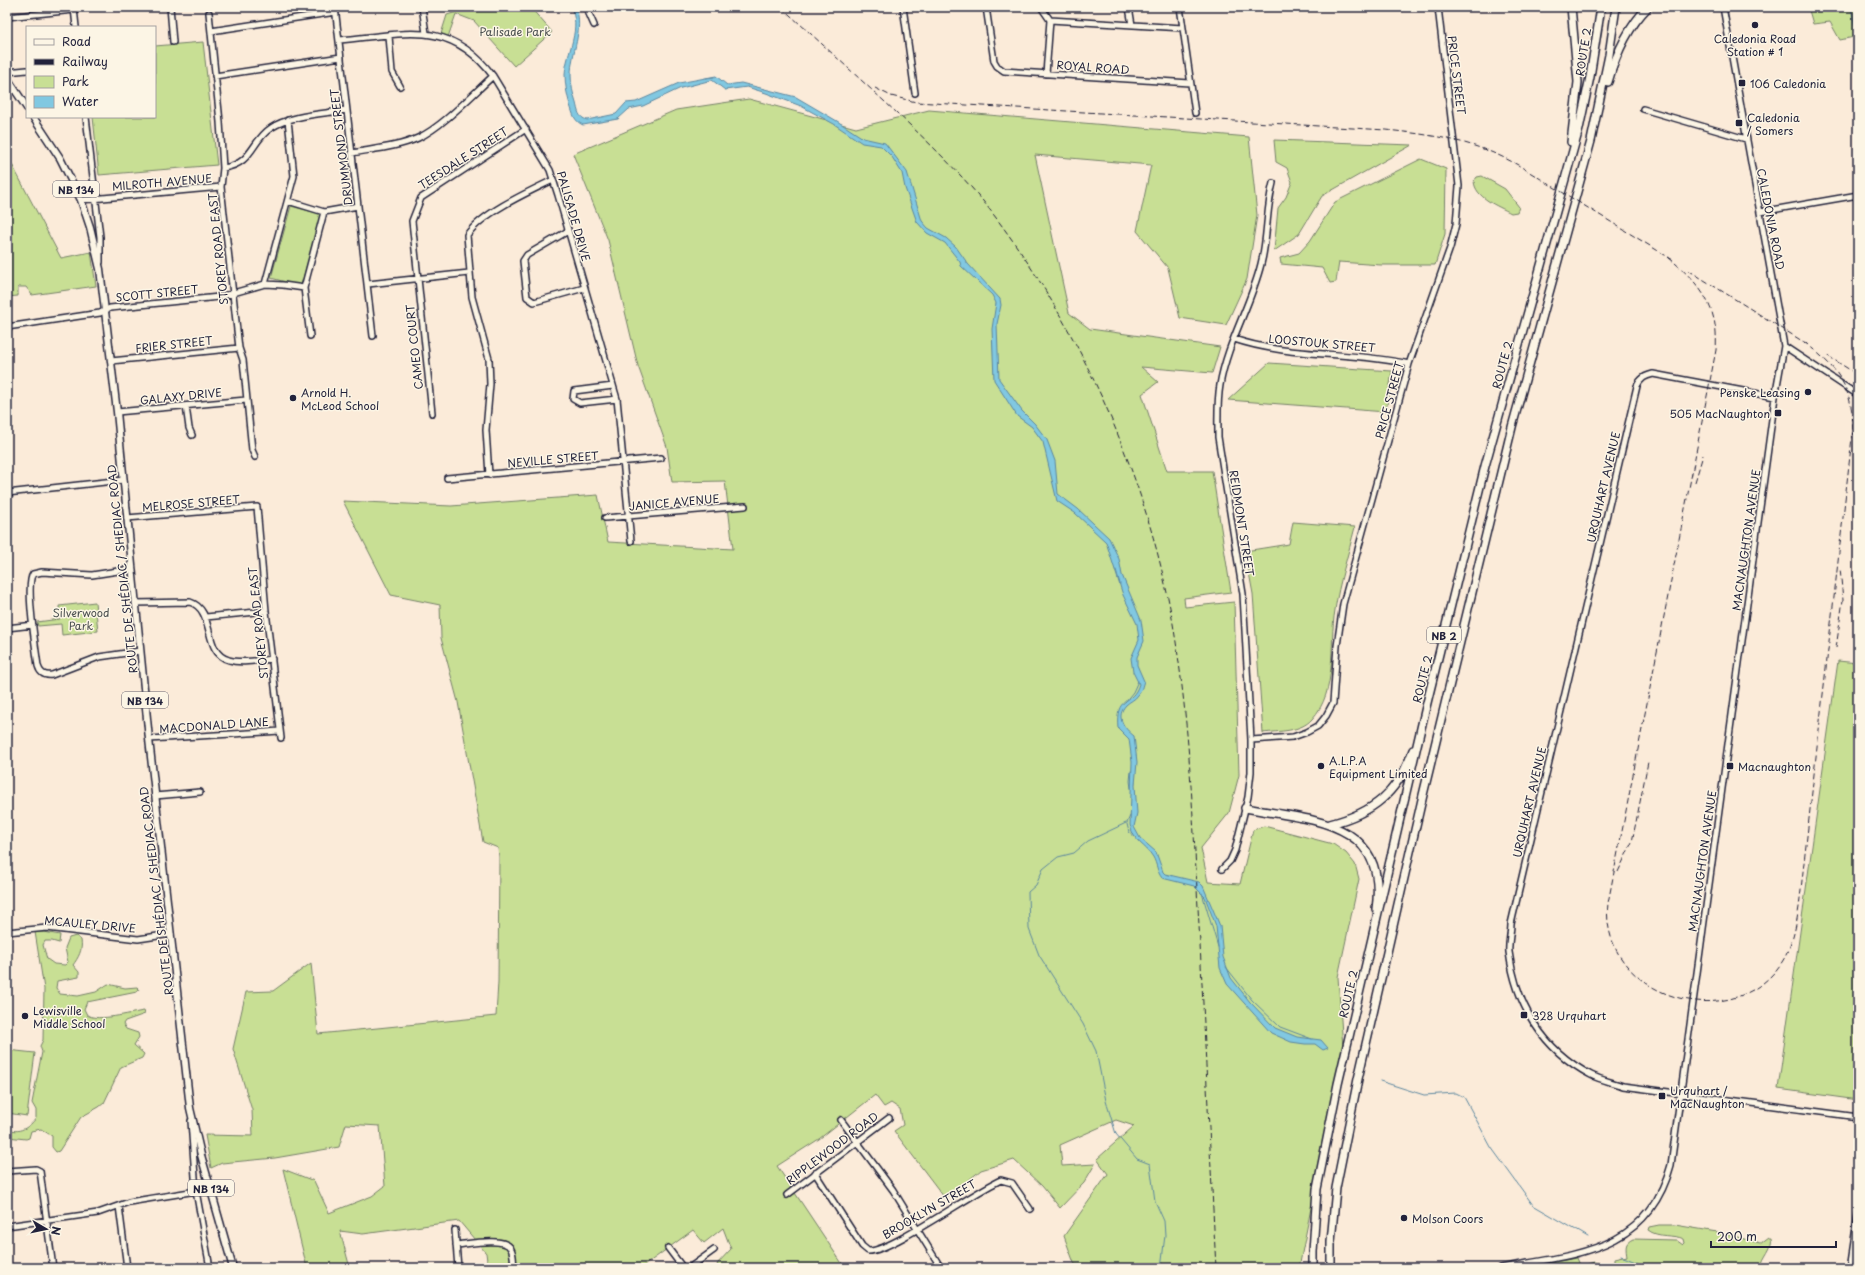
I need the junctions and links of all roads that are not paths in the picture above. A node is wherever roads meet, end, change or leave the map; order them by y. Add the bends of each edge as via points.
1 (170, 7) edge
2 (422, 7) edge
3 (586, 7) edge
4 (903, 7) edge
5 (986, 7) edge
6 (1041, 7) edge
7 (1129, 7) edge
8 (1180, 7) edge
9 (1438, 7) edge
10 (1571, 7) edge
11 (1601, 7) edge
12 (1616, 7) edge
13 (1648, 7) edge
14 (1723, 7) edge
15 (74, 9) edge
16 (336, 9) edge
17 (209, 13) dead end
18 (7, 17) edge
19 (1050, 20) junction
20 (594, 25) dead end
21 (1132, 25) junction
22 (76, 26) edge
23 (1183, 28) junction
24 (211, 31) junction
25 (426, 33) junction
26 (389, 36) junction
27 (339, 40) junction
28 (173, 42) dead end
29 (341, 57) junction
30 (26, 70) edge
31 (7, 72) edge
32 (1046, 74) junction
33 (215, 76) junction
34 (493, 76) junction
35 (7, 78) edge
36 (1190, 83) junction
37 (400, 86) dead end
38 (915, 93) dead end
39 (26, 106) edge
40 (1643, 109) dead end
41 (346, 110) junction
42 (1195, 113) dead end
43 (34, 118) edge
44 (86, 118) edge
45 (288, 120) junction
46 (1595, 120) junction
47 (526, 128) junction
48 (1746, 139) junction
49 (352, 153) junction
50 (223, 168) junction
51 (553, 180) junction
52 (1565, 181) junction
53 (1273, 183) dead end
54 (221, 187) junction
55 (1858, 195) edge
56 (96, 198) junction
57 (81, 200) junction
58 (288, 201) junction
59 (358, 206) junction
60 (324, 212) junction
61 (1760, 212) junction
62 (568, 231) junction
63 (100, 269) junction
64 (469, 273) junction
65 (417, 279) junction
66 (264, 284) junction
67 (368, 284) junction
68 (304, 288) junction
69 (584, 288) junction
70 (233, 292) junction
71 (106, 310) junction
72 (7, 327) edge
73 (310, 336) dead end
74 (373, 336) dead end
75 (1234, 339) junction
76 (1784, 346) junction
77 (239, 348) junction
78 (111, 361) junction
79 (1409, 364) junction
80 (613, 386) junction
81 (1858, 395) edge
82 (1775, 397) junction
83 (617, 399) junction
84 (246, 400) junction
85 (186, 406) junction
86 (117, 412) junction
87 (432, 413) dead end
88 (192, 435) dead end
89 (254, 457) dead end
90 (661, 458) dead end
91 (624, 462) junction
92 (489, 475) junction
93 (447, 478) dead end
94 (123, 480) junction
95 (7, 493) edge
96 (746, 506) dead end
97 (257, 507) joint
98 (629, 516) junction
99 (126, 518) junction
100 (605, 518) dead end
101 (631, 541) dead end
102 (131, 568) junction
103 (135, 603) junction
104 (266, 610) junction
105 (206, 617) junction
106 (33, 625) junction
107 (7, 628) edge
108 (140, 651) junction
109 (272, 659) junction
110 (1425, 711) junction
111 (280, 731) junction
112 (281, 738) dead end
113 (149, 739) junction
114 (1250, 740) junction
115 (200, 792) dead end
116 (155, 796) junction
117 (1245, 808) junction
118 (1330, 824) junction
119 (1222, 869) dead end
120 (7, 932) edge
121 (171, 934) junction
122 (1369, 952) junction
123 (1681, 1094) junction
124 (190, 1108) junction
125 (1858, 1117) edge
126 (889, 1118) dead end
127 (841, 1120) dead end
128 (858, 1141) junction
129 (7, 1171) edge
130 (815, 1173) junction
131 (210, 1186) junction
132 (196, 1191) junction
133 (787, 1195) dead end
134 (120, 1206) junction
135 (1030, 1209) dead end
136 (1858, 1215) edge
137 (47, 1220) junction
138 (7, 1226) edge
139 (918, 1229) junction
140 (455, 1230) dead end
141 (456, 1245) junction
142 (668, 1248) dead end
143 (714, 1250) dead end
144 (53, 1268) edge
145 (127, 1268) edge
146 (210, 1268) edge
147 (233, 1268) edge
148 (458, 1268) edge
149 (514, 1268) edge
150 (683, 1268) edge
151 (689, 1268) edge
152 (941, 1268) edge
153 (1313, 1268) edge
154 (1331, 1268) edge
155 (1500, 1268) edge
156 (1850, 1268) edge

1 - 28 street
2 - 25 street
3 - 20 street
4 - 38 street
5 - 32 street, ROYAL ROAD via 994,61 997,66 1004,71
6 - 19 street
7 - 21 street
8 - 23 street
9 - 79 street, PRICE STREET via 1460,186 1456,224 1450,248
10 - 52 highway via 1578,82 1576,113
11 - 52 highway, ROUTE 2 / NB 2 via 1584,104
12 - 46 highway, NB 2 via 1608,61
13 - 46 highway via 1632,26 1617,53
14 - 48 street, CALEDONIA ROAD
15 - 18 street
15 - 22 street
16 - 24 street
16 - 27 street, DRUMMOND STREET
17 - 24 street, STOREY ROAD EAST
19 - 21 street
19 - 32 street
21 - 23 street
23 - 36 street
24 - 33 street, STOREY ROAD EAST
25 - 26 street, PALISADE DRIVE
25 - 34 street, PALISADE DRIVE via 444,37 466,48
26 - 27 street, PALISADE DRIVE
26 - 37 street via 392,72
27 - 29 street, DRUMMOND STREET
29 - 33 street
29 - 41 street, DRUMMOND STREET
30 - 31 street
32 - 36 street, ROYAL ROAD
33 - 50 street, STOREY ROAD EAST
34 - 47 street, PALISADE DRIVE
34 - 49 street via 440,124 419,138 402,144
35 - 39 main road
36 - 42 street
40 - 48 street
41 - 45 street
41 - 49 street, DRUMMOND STREET
43 - 57 main road, ROUTE DE SHÉDIAC / SHEDIAC ROAD / NB 134 via 60,158
44 - 56 street
45 - 50 street via 260,136 250,154 239,163
45 - 58 street via 294,176
46 - 154 highway, NB 2 via 1583,172 1510,434 1376,1002 1336,1188
47 - 51 street, PALISADE DRIVE
47 - 65 street, TEESDALE STREET via 421,198 412,221
48 - 61 street, CALEDONIA ROAD
49 - 59 street, DRUMMOND STREET
50 - 54 street, STOREY ROAD EAST
51 - 62 street, PALISADE DRIVE
51 - 64 street via 515,199 472,227 466,235
52 - 110 highway, ROUTE 2 / NB 2 via 1485,466
53 - 75 street, REIDMONT STREET via 1261,265
54 - 56 street, MILROTH AVENUE
54 - 70 street, STOREY ROAD EAST
55 - 61 street
56 - 57 street, MILROTH AVENUE
56 - 63 street
57 - 63 main road, ROUTE DE SHÉDIAC / SHEDIAC ROAD / NB 134
58 - 60 street
58 - 66 street
59 - 60 street
59 - 67 street, DRUMMOND STREET
60 - 68 street
61 - 76 street, CALEDONIA ROAD
62 - 69 street, PALISADE DRIVE
62 - 69 street via 527,255 523,261 527,297 534,302
63 - 71 main road, ROUTE DE SHÉDIAC / SHEDIAC ROAD / NB 134
64 - 65 street
64 - 92 street via 472,297 489,360 490,384 486,430
65 - 67 street
65 - 87 street, CAMEO COURT
66 - 68 street, SCOTT STREET
66 - 70 street, SCOTT STREET
67 - 74 street, DRUMMOND STREET
68 - 73 street
69 - 80 street, PALISADE DRIVE
70 - 71 street, SCOTT STREET via 220,297
70 - 77 street, STOREY ROAD EAST
71 - 72 street, SCOTT STREET
71 - 78 main road, ROUTE DE SHÉDIAC / SHEDIAC ROAD / NB 134
75 - 79 street, LOOSTOUK STREET via 1253,346 1273,349 1383,358
75 - 114 street, REIDMONT STREET via 1220,385 1217,412 1218,437 1243,594
76 - 81 street
76 - 82 street, MACNAUGHTON AVENUE
77 - 78 street, FRIER STREET
77 - 84 street, STOREY ROAD EAST via 243,360
78 - 86 main road, ROUTE DE SHÉDIAC / SHEDIAC ROAD / NB 134
79 - 114 street, PRICE STREET via 1343,604 1332,703 1318,726 1307,732 1293,737
80 - 83 street, PALISADE DRIVE
80 - 83 street via 574,391 573,399 580,403
82 - 123 street, MACNAUGHTON AVENUE
82 - 123 street, URQUHART AVENUE via 1653,374 1646,375 1637,386 1511,924 1509,950 1517,991 1528,1015 1555,1050 1591,1075 1623,1086
83 - 91 street, PALISADE DRIVE
84 - 85 street, GALAXY DRIVE
84 - 89 street, STOREY ROAD EAST
85 - 86 street, GALAXY DRIVE
85 - 88 street
86 - 94 main road, ROUTE DE SHÉDIAC / SHEDIAC ROAD / NB 134
90 - 91 street, NEVILLE STREET
91 - 92 street, NEVILLE STREET
91 - 98 street, PALISADE DRIVE
92 - 93 street, NEVILLE STREET
94 - 95 street
94 - 99 main road, ROUTE DE SHÉDIAC / SHEDIAC ROAD / NB 134
96 - 98 street, JANICE AVENUE
97 - 99 street, MELROSE STREET
97 - 104 street, STOREY ROAD EAST
98 - 100 street, JANICE AVENUE
98 - 101 street, PALISADE DRIVE
99 - 102 main road, ROUTE DE SHÉDIAC / SHEDIAC ROAD / NB 134
102 - 103 main road, ROUTE DE SHÉDIAC / SHEDIAC ROAD / NB 134
102 - 106 street via 92,575 42,572 33,574 30,581
103 - 105 street via 190,602 200,608
103 - 108 main road, ROUTE DE SHÉDIAC / SHEDIAC ROAD / NB 134
104 - 105 street
104 - 109 street, STOREY ROAD EAST
105 - 109 street via 216,650 223,658 235,661
106 - 107 street
106 - 108 street via 39,671 46,675 99,657
108 - 113 main road, ROUTE DE SHÉDIAC / SHEDIAC ROAD / NB 134
109 - 111 street, STOREY ROAD EAST
110 - 118 highway via 1412,752 1399,780 1387,796 1358,816
110 - 122 highway, ROUTE 2 / NB 2
111 - 112 street, STOREY ROAD EAST
111 - 113 street, MACDONALD LANE
113 - 116 main road, ROUTE DE SHÉDIAC / SHEDIAC ROAD / NB 134
114 - 117 street, REIDMONT STREET via 1250,783
115 - 116 street
116 - 121 main road, ROUTE DE SHÉDIAC / SHEDIAC ROAD / NB 134
117 - 118 highway
117 - 119 street, REIDMONT STREET via 1234,850
118 - 122 highway via 1348,832 1361,843 1373,862 1378,882
120 - 121 street, MCAULEY DRIVE via 47,928 138,939
121 - 124 main road, ROUTE DE SHÉDIAC / SHEDIAC ROAD / NB 134
122 - 153 highway, ROUTE 2 / NB 2 via 1317,1189
123 - 125 street, URQUHART AVENUE
123 - 155 street, MACNAUGHTON AVENUE via 1666,1184 1646,1216 1615,1240 1577,1254
124 - 131 main road, ROUTE DE SHÉDIAC / SHEDIAC ROAD / NB 134
124 - 132 street
126 - 128 street, RIPPLEWOOD ROAD
127 - 128 street
128 - 130 street, RIPPLEWOOD ROAD
128 - 139 street
129 - 137 street via 36,1168 40,1171
130 - 133 street, RIPPLEWOOD ROAD
130 - 139 street, BROOKLYN STREET via 864,1249 877,1250
131 - 132 street
131 - 147 main road, ROUTE DE SHÉDIAC / SHEDIAC ROAD / NB 134
132 - 134 street via 128,1202
132 - 146 street
134 - 137 street via 98,1213
134 - 145 street
135 - 139 street, BROOKLYN STREET via 1012,1183 1002,1180
136 - 156 street
137 - 138 street
137 - 144 street
139 - 152 street
140 - 141 street
141 - 148 street
141 - 149 street via 506,1243 511,1248
142 - 150 street
143 - 151 street

